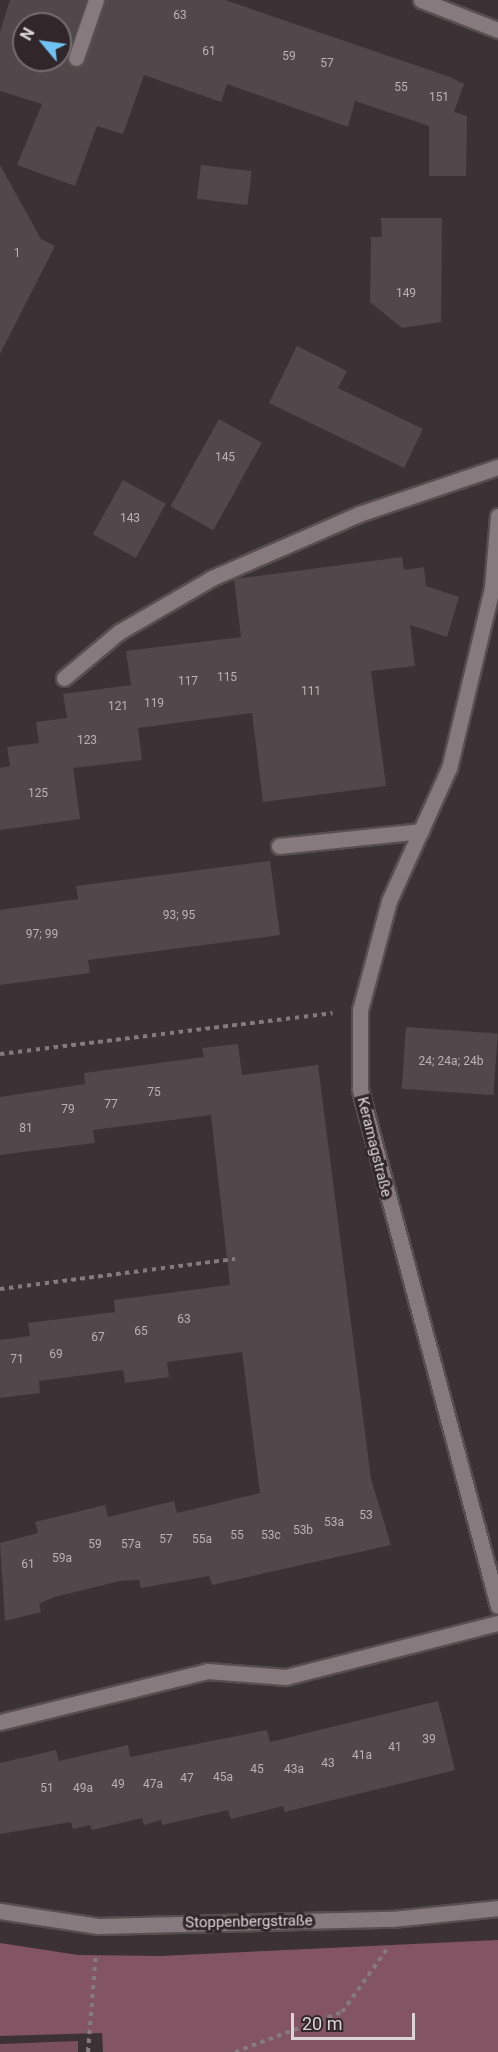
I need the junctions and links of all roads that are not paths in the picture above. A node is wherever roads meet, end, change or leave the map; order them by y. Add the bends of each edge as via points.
1 (96, 0) edge
2 (421, 0) edge
3 (498, 30) edge
4 (76, 58) dead end
5 (498, 466) edge
6 (498, 516) edge
7 (64, 678) dead end
8 (421, 831) junction
9 (279, 846) dead end
10 (498, 1606) edge
11 (498, 1623) edge
12 (0, 1722) edge
13 (498, 1908) edge
14 (0, 1911) edge

1 - 4 street
2 - 3 street
5 - 7 street via 359,514 213,578 119,632
6 - 8 street, Keramagstraße via 492,588 449,768
8 - 9 street
8 - 10 street, Keramagstraße via 389,901 360,1010 362,1101
11 - 12 street via 286,1677 207,1671
13 - 14 street, Stoppenbergstraße via 392,1919 98,1926

